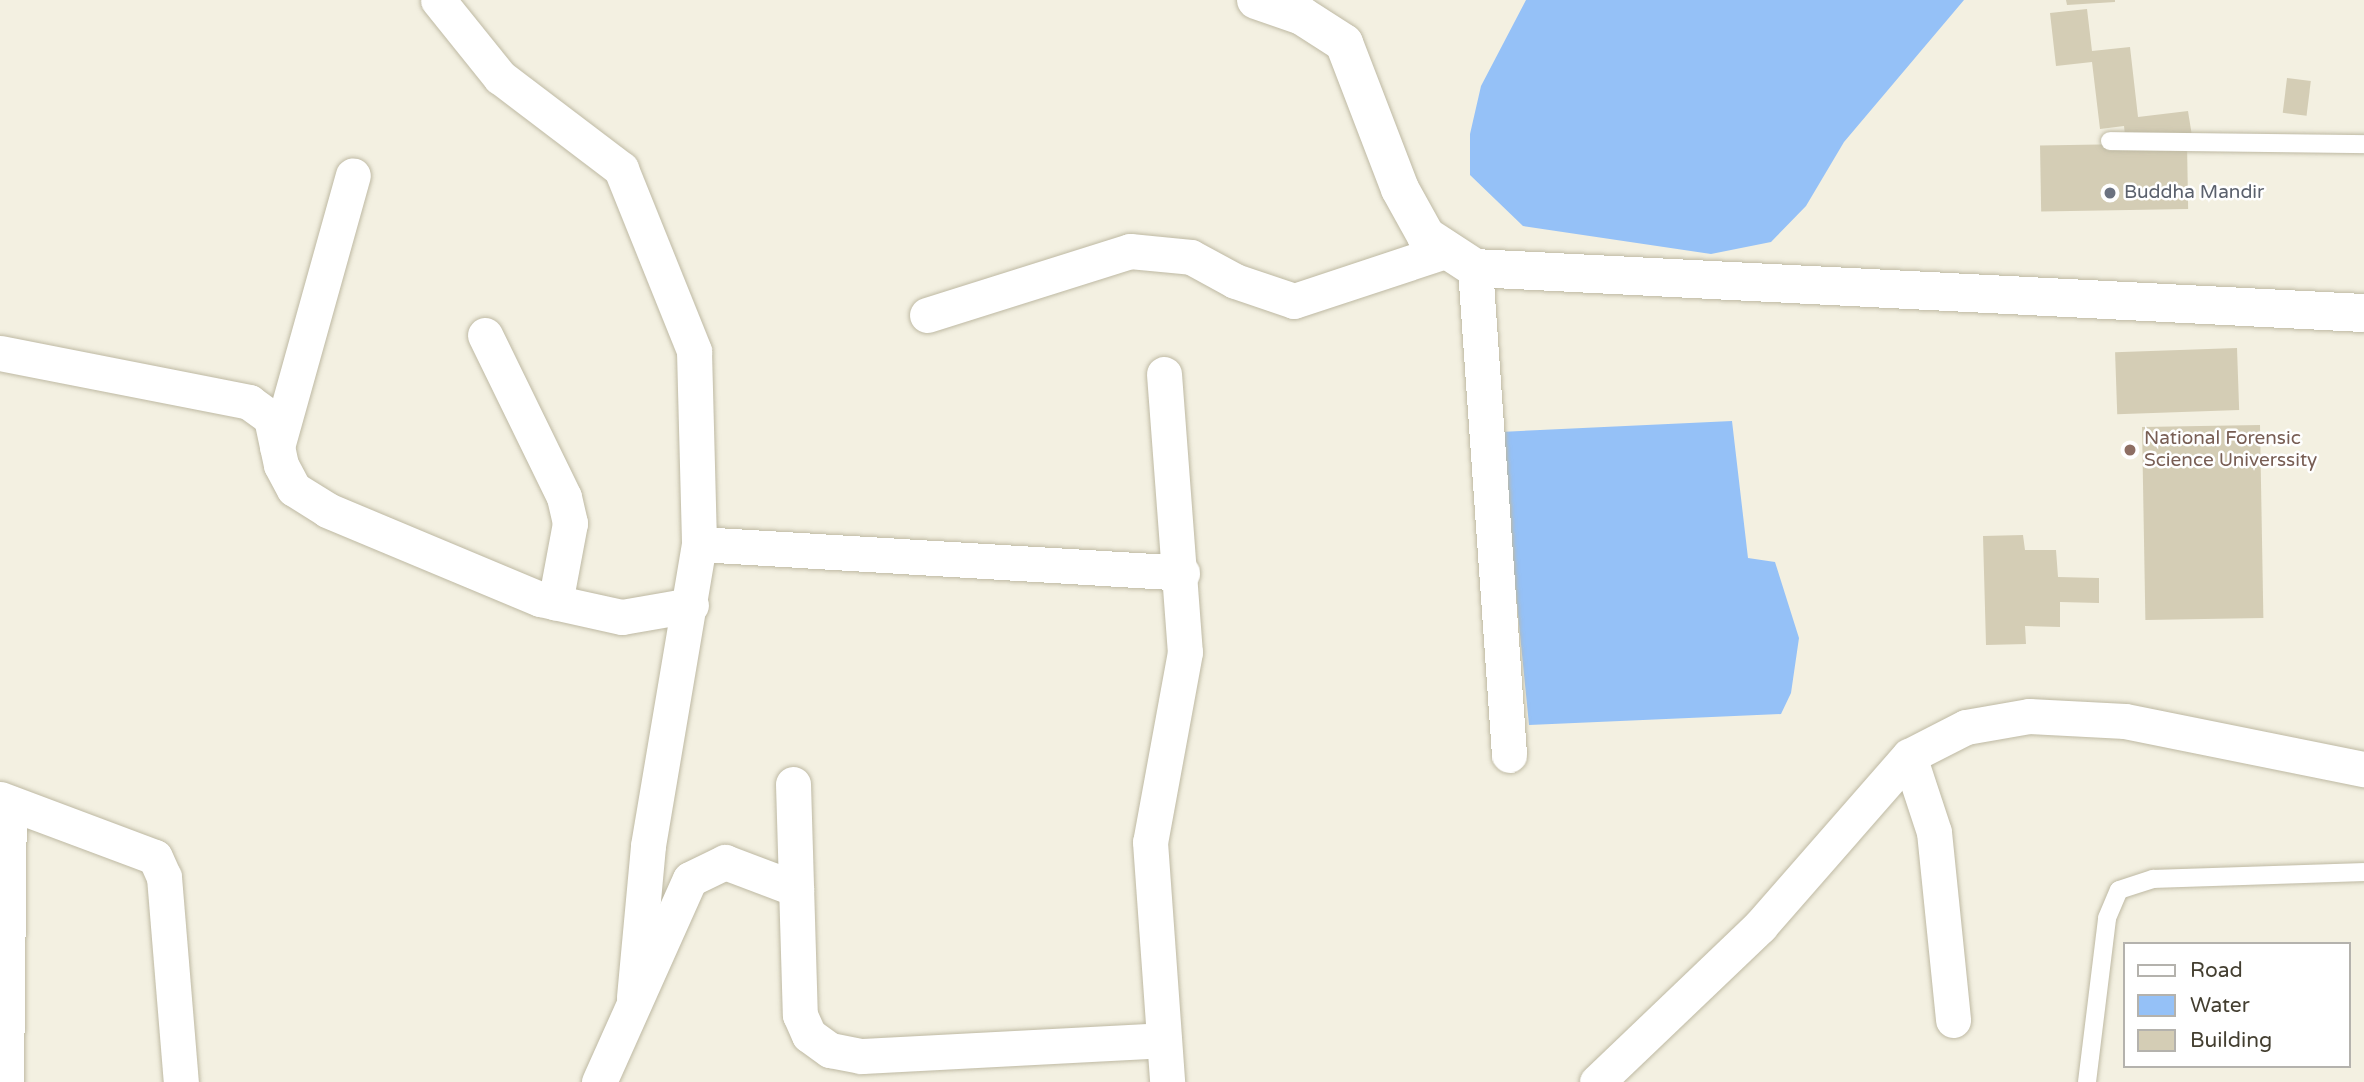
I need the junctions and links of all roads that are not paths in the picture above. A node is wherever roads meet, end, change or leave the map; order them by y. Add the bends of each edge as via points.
1 (438, 0) edge
2 (1256, 0) edge
3 (1303, 8) edge
4 (2110, 141) dead end
5 (2364, 144) edge
6 (353, 175) dead end
7 (1461, 259) junction
8 (2364, 313) edge
9 (927, 315) dead end
10 (485, 335) dead end
11 (0, 353) edge
12 (1164, 374) dead end
13 (277, 447) junction
14 (699, 544) junction
15 (1182, 573) junction
16 (555, 603) junction
17 (691, 605) junction
18 (1509, 755) dead end
19 (1909, 756) junction
20 (2364, 769) edge
21 (793, 784) dead end
22 (4, 801) edge
23 (2364, 873) edge
24 (796, 889) junction
25 (634, 997) junction
26 (1953, 1020) dead end
27 (1164, 1040) junction
28 (173, 1080) edge
29 (6, 1082) edge
30 (599, 1082) edge
31 (1167, 1082) edge
32 (1597, 1082) edge
33 (2087, 1082) edge

1 - 14 street via 500,77 621,169 634,191 694,351
2 - 3 street
3 - 7 street via 1344,43 1399,189 1426,236
4 - 5 lane
6 - 13 street
7 - 8 street
7 - 9 street via 1294,301 1235,281 1191,257 1130,251
7 - 18 street
10 - 16 street via 564,497 570,523
11 - 13 street via 249,402 271,418
12 - 15 street
13 - 16 street via 294,489 327,510
14 - 15 street
14 - 17 street
15 - 27 street via 1185,652 1150,842
16 - 17 street via 622,617
17 - 25 street via 648,846
19 - 20 street via 1966,727 2029,716 2125,721
19 - 26 street via 1934,832
19 - 32 street via 1760,926
21 - 24 street
22 - 28 street via 155,857 164,877
22 - 29 street
23 - 33 lane via 2153,879 2119,890 2107,918
24 - 25 street via 744,865 708,866 690,879
24 - 27 street via 800,1015 809,1035 830,1050 910,1057
25 - 30 street
27 - 31 street

